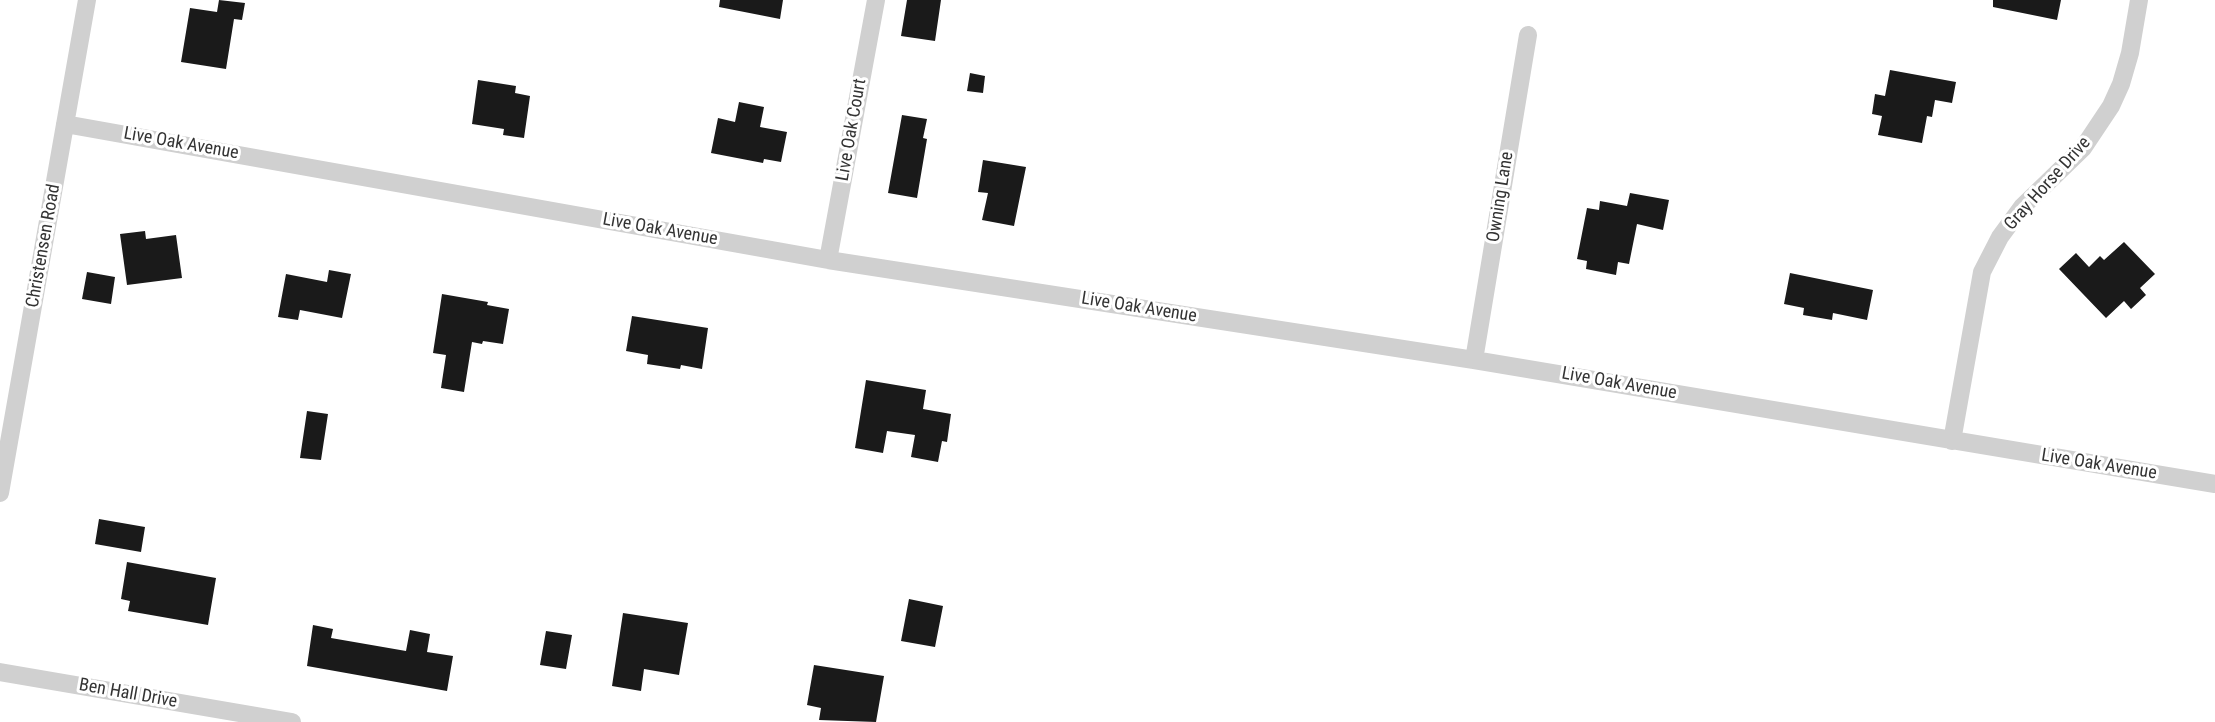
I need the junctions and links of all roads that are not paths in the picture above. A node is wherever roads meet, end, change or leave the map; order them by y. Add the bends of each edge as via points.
1 (87, 0) edge
2 (876, 0) edge
3 (2139, 0) edge
4 (1528, 35) dead end
5 (65, 124) junction
6 (828, 260) junction
7 (1474, 360) junction
8 (1952, 441) junction
9 (2215, 484) edge
10 (0, 492) edge
11 (0, 672) edge
12 (292, 722) edge

1 - 5 street, Christensen Road
2 - 6 street, Live Oak Court
3 - 8 street, Gray Horse Drive via 2130,53 2111,105 2082,148 2022,207 2000,237 1982,272
4 - 7 street, Owning Lane
5 - 6 street, Live Oak Avenue
5 - 10 street, Christensen Road
6 - 7 street, Live Oak Avenue
7 - 8 street, Live Oak Avenue
8 - 9 street, Live Oak Avenue
11 - 12 street, Ben Hall Drive

